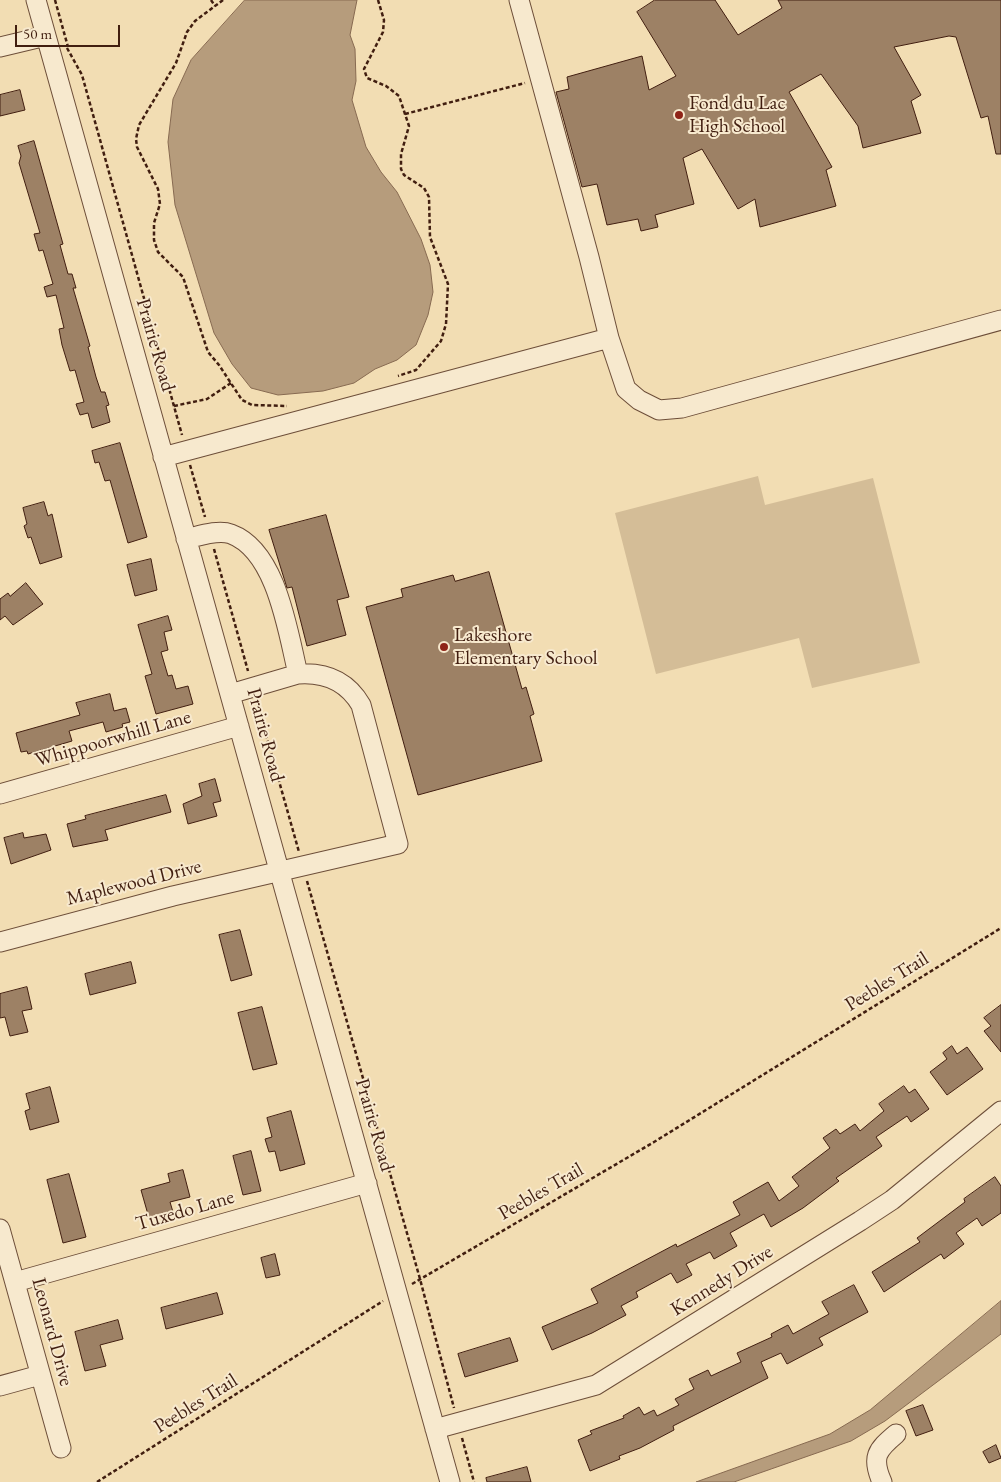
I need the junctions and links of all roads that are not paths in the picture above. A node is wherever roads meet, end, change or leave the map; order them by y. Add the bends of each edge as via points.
1 (36, 0) edge
2 (519, 0) edge
3 (55, 45) junction
4 (0, 47) edge
5 (1001, 320) edge
6 (609, 338) junction
7 (163, 457) junction
8 (186, 539) junction
9 (298, 674) junction
10 (230, 694) junction
11 (239, 726) junction
12 (0, 794) edge
13 (280, 872) junction
14 (0, 942) edge
15 (1001, 1111) edge
16 (367, 1183) junction
17 (0, 1229) edge
18 (15, 1282) junction
19 (40, 1375) junction
20 (0, 1386) edge
21 (435, 1429) junction
22 (896, 1434) dead end
23 (61, 1448) dead end
24 (450, 1482) edge
25 (882, 1482) edge

1 - 3 street, Prairie Road
2 - 6 street
3 - 4 street
3 - 7 street, Prairie Road
5 - 6 street via 682,408 659,410 626,389
6 - 7 street
7 - 8 street, Prairie Road
8 - 9 street via 209,533 231,534 252,548 276,586
8 - 10 street, Prairie Road
9 - 10 street
9 - 13 street, Maplewood Drive via 316,673 344,683 355,694 361,705 398,844
10 - 11 street, Prairie Road
11 - 12 street, Whippoorwhill Lane
11 - 13 street, Prairie Road
13 - 14 street, Maplewood Drive
13 - 16 street, Prairie Road
15 - 21 street, Kennedy Drive via 892,1200 596,1385
16 - 18 street, Tuxedo Lane
16 - 21 street, Prairie Road
17 - 18 street, Leonard Drive
18 - 19 street, Leonard Drive
19 - 20 street
19 - 23 street, Leonard Drive
21 - 24 street, Prairie Road
22 - 25 street via 880,1448 876,1458

